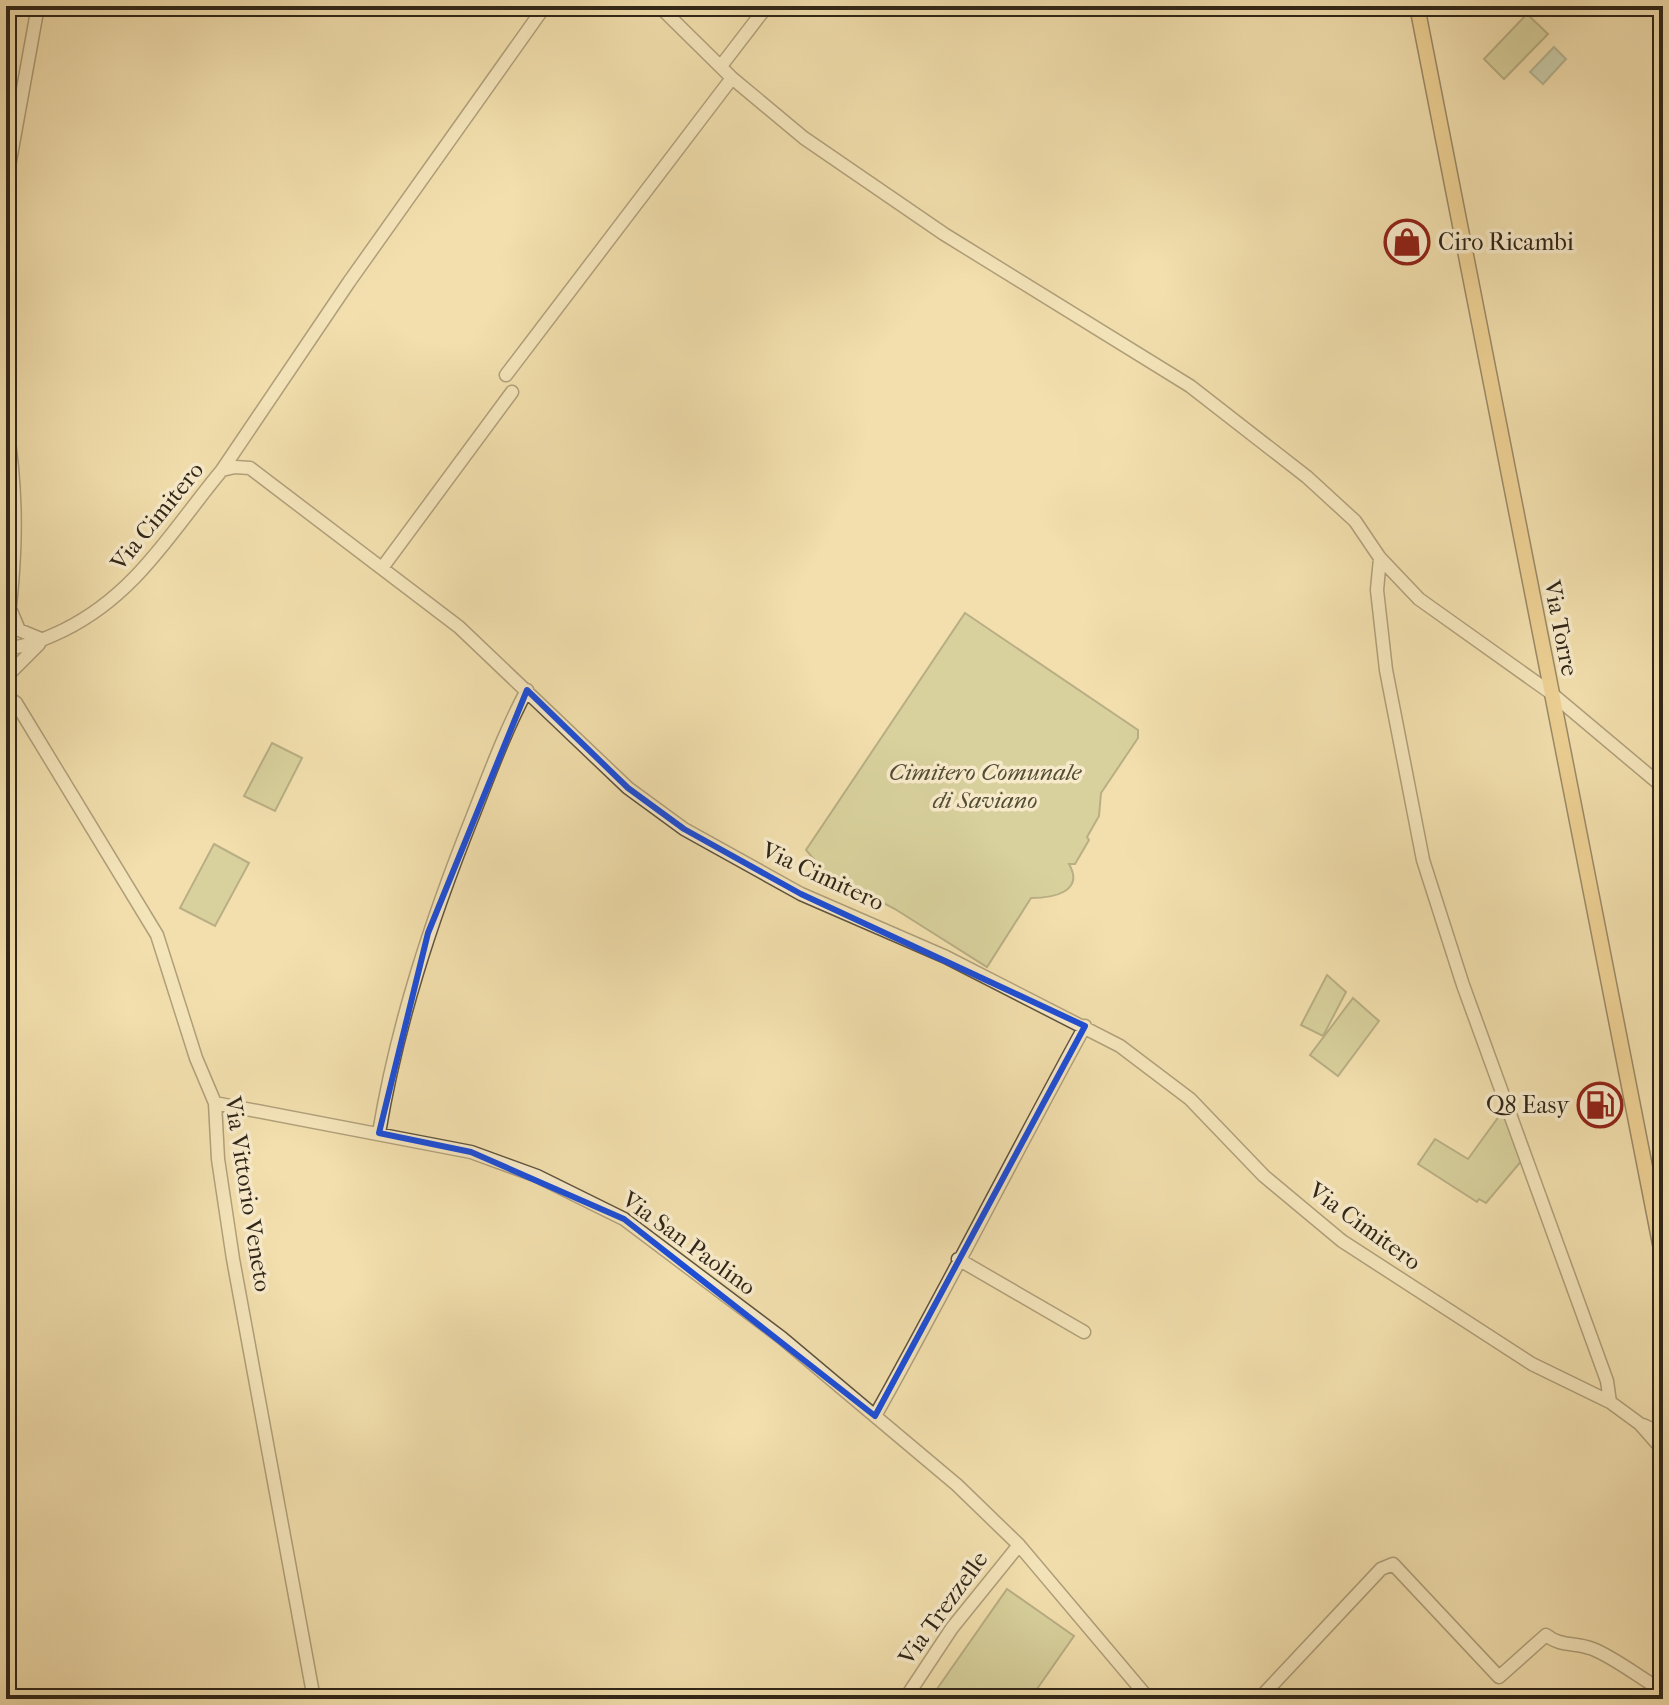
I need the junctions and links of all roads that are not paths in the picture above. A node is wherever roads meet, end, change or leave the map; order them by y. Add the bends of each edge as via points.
1 (38, 6) edge
2 (545, 6) edge
3 (659, 6) edge
4 (767, 6) edge
5 (1417, 6) edge
6 (721, 66) junction
7 (732, 78) junction
8 (6, 183) edge
9 (506, 375) dead end
10 (512, 392) dead end
11 (6, 423) edge
12 (222, 470) junction
13 (1380, 558) junction
14 (382, 568) junction
15 (10, 607) junction
16 (6, 639) edge
17 (44, 639) junction
18 (6, 648) edge
19 (6, 677) edge
20 (527, 690) junction
21 (1551, 693) junction
22 (6, 696) edge
23 (1663, 787) edge
24 (1085, 1026) junction
25 (215, 1103) junction
26 (379, 1133) junction
27 (958, 1259) junction
28 (1663, 1259) edge
29 (1084, 1332) dead end
30 (1610, 1402) junction
31 (875, 1416) junction
32 (1663, 1421) edge
33 (1640, 1424) junction
34 (1663, 1434) edge
35 (1663, 1449) edge
36 (1019, 1545) junction
37 (1387, 1567) junction
38 (1663, 1691) edge
39 (314, 1699) edge
40 (905, 1699) edge
41 (1149, 1699) edge
42 (1259, 1699) edge
43 (1270, 1699) edge

1 - 8 street
2 - 12 street
3 - 6 street
4 - 6 street
5 - 21 main road, Via Torre
6 - 7 street
7 - 9 street
7 - 13 street via 874,188 1190,386 1307,477 1355,521
10 - 14 street
11 - 15 street via 17,520
12 - 14 street, Via Cimitero via 250,468
12 - 17 street, Via Cimitero via 135,581 84,620
13 - 21 street via 1419,599
13 - 30 street via 1377,590 1386,670 1423,860 1607,1381
14 - 20 street, Via Cimitero via 459,627
15 - 16 street
15 - 17 street via 19,630
17 - 18 street, Via Cimitero
17 - 19 street, Via Cimitero
20 - 24 street, Via Cimitero via 628,788 684,829 801,894
20 - 26 street via 428,933 403,1014
21 - 23 street
21 - 28 main road, Via Torre
22 - 25 street, Via Vittorio Veneto via 16,703 157,935
24 - 27 street
24 - 30 street, Via Cimitero via 1167,1080 1264,1176 1342,1241 1532,1364
25 - 26 street, Via San Paolino
25 - 39 street, Via Vittorio Veneto via 228,1228
26 - 31 street, Via San Paolino via 471,1152 537,1176 624,1219
27 - 29 street
27 - 31 street
30 - 33 street, Via Cimitero
31 - 36 street, Via San Paolino
32 - 33 street
33 - 34 street, Via Cimitero
33 - 35 street, Via Cimitero
36 - 40 street, Via Trezzelle via 952,1628
36 - 41 street, Via San Paolino
37 - 38 street via 1397,1566 1499,1677 1546,1635 1558,1645 1595,1650
37 - 42 street
37 - 43 street

